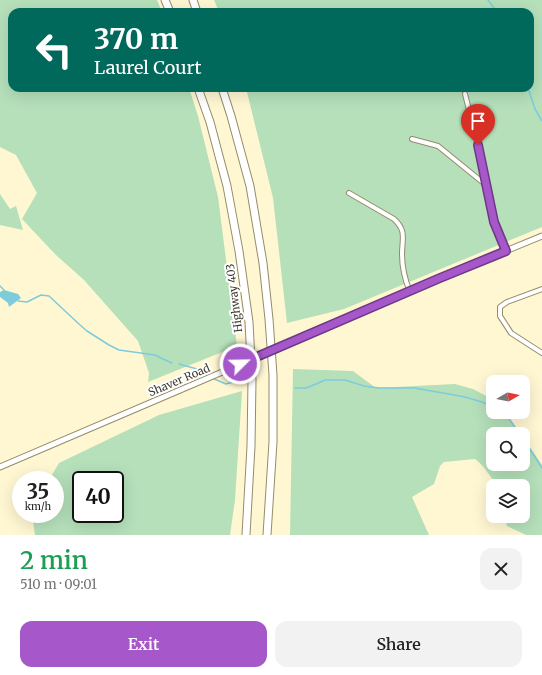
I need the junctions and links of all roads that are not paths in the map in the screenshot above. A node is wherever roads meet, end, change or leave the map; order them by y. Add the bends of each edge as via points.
1 (199, 92) edge
2 (223, 92) edge
3 (465, 94) dead end
4 (412, 139) dead end
5 (486, 185) junction
6 (349, 193) dead end
7 (542, 236) edge
8 (506, 251) junction
9 (542, 289) edge
10 (410, 292) junction
11 (542, 354) edge
12 (0, 467) edge
13 (267, 534) edge
14 (246, 535) edge

1 - 14 highway, Highway 403 via 227,186 249,322 252,446
2 - 13 highway via 250,186 263,262 269,319 273,375 273,442
3 - 5 street
4 - 5 street via 438,146
5 - 8 street via 494,222
6 - 10 street via 398,222 403,231 403,264
7 - 8 street, Shaver Road
8 - 10 street, Shaver Road
9 - 11 street via 507,302 500,308 500,316 511,333
10 - 12 street, Shaver Road, bridge

